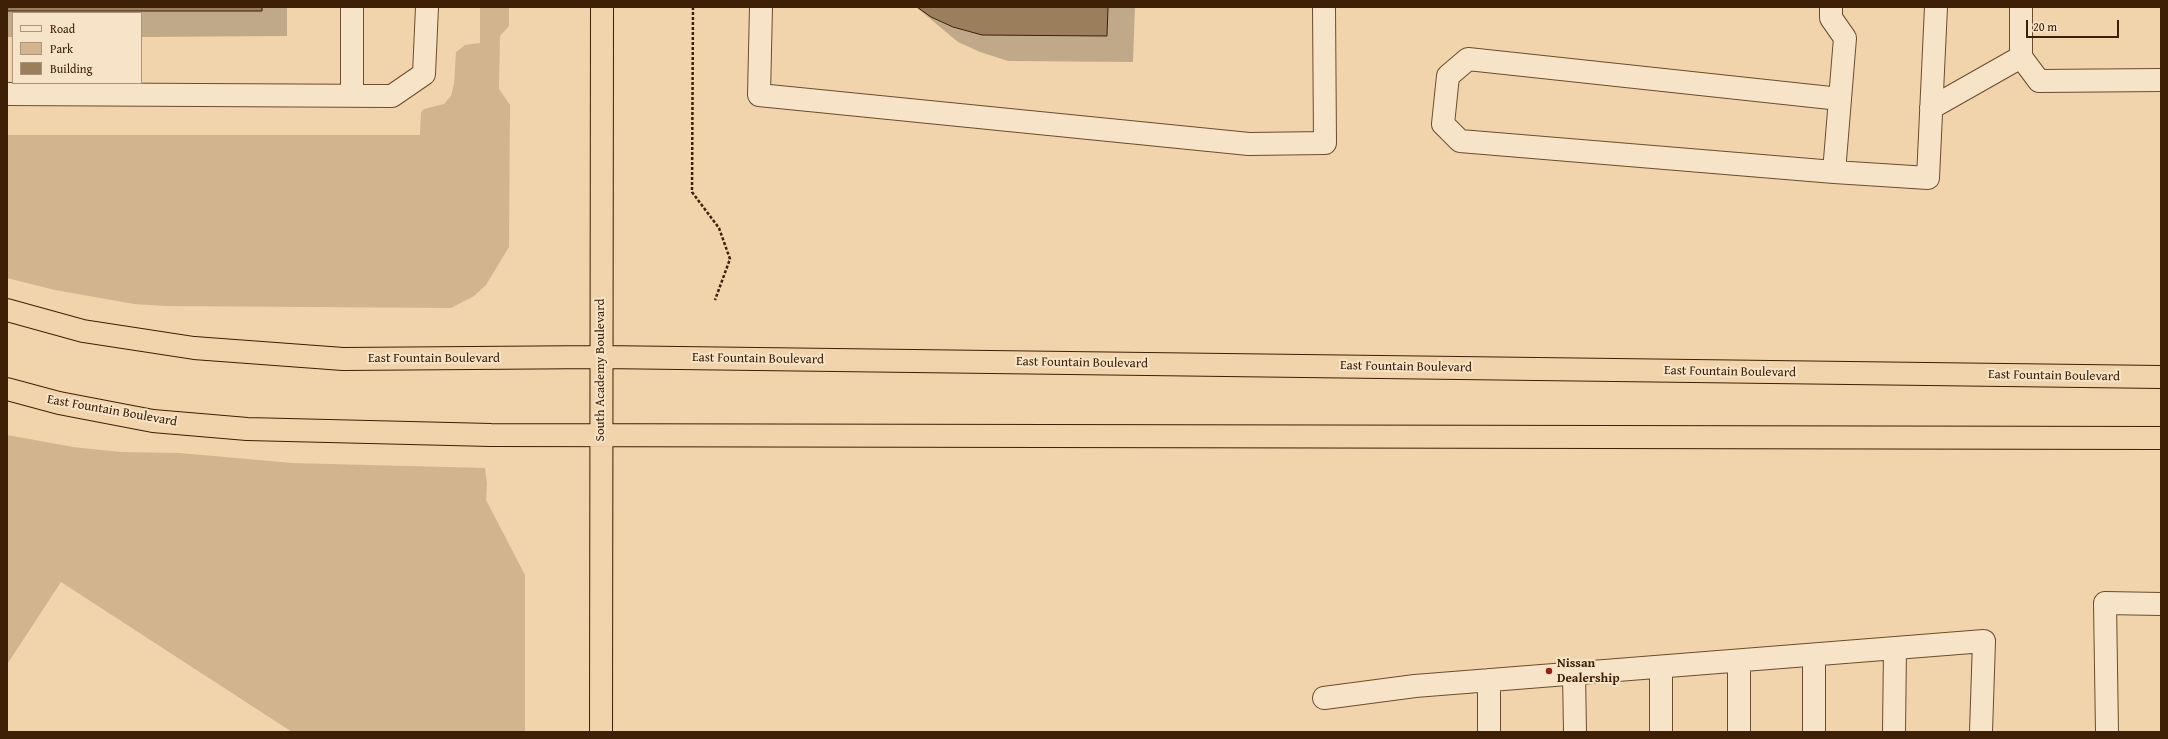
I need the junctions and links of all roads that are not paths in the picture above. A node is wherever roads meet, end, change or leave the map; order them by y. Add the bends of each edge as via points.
1 (352, 7) edge
2 (427, 7) edge
3 (602, 7) edge
4 (761, 7) edge
5 (1324, 7) edge
6 (1831, 7) edge
7 (1936, 7) edge
8 (2021, 7) edge
9 (2021, 57) junction
10 (2161, 80) edge
11 (7, 94) edge
12 (352, 96) junction
13 (1840, 99) junction
14 (1931, 108) junction
15 (1834, 172) junction
16 (7, 310) edge
17 (601, 357) junction
18 (2161, 377) edge
19 (7, 389) edge
20 (601, 436) junction
21 (2161, 438) edge
22 (2161, 604) edge
23 (1895, 648) junction
24 (1814, 655) junction
25 (1739, 661) junction
26 (1661, 667) junction
27 (1574, 674) junction
28 (1489, 680) junction
29 (1324, 698) dead end
30 (601, 732) edge
31 (1489, 732) edge
32 (1575, 732) edge
33 (1661, 732) edge
34 (1739, 732) edge
35 (1814, 732) edge
36 (1894, 732) edge
37 (1981, 732) edge
38 (2107, 732) edge

1 - 12 lane
2 - 12 lane via 424,74 392,96
3 - 17 highway, South Academy Boulevard
4 - 5 lane via 759,94 1248,144 1325,143
6 - 13 lane via 1831,18 1845,38
7 - 14 lane
8 - 9 lane
9 - 10 lane via 2039,80
9 - 14 lane
11 - 12 lane
13 - 15 lane
13 - 15 lane via 1468,59 1448,76 1443,124 1460,141
14 - 15 lane via 1928,178
16 - 17 highway, East Fountain Boulevard via 83,331 194,348 256,354 343,359
17 - 18 highway, East Fountain Boulevard
17 - 20 highway, South Academy Boulevard
19 - 20 highway, East Fountain Boulevard via 59,403 153,421 239,428
20 - 21 highway, East Fountain Boulevard
20 - 30 highway, South Academy Boulevard
22 - 38 lane via 2105,603
23 - 24 lane
23 - 36 lane
23 - 37 lane via 1984,641
24 - 25 lane
24 - 35 lane
25 - 26 lane
25 - 34 lane
26 - 27 lane
26 - 33 lane
27 - 28 lane
27 - 32 lane
28 - 29 lane via 1415,686
28 - 31 lane

